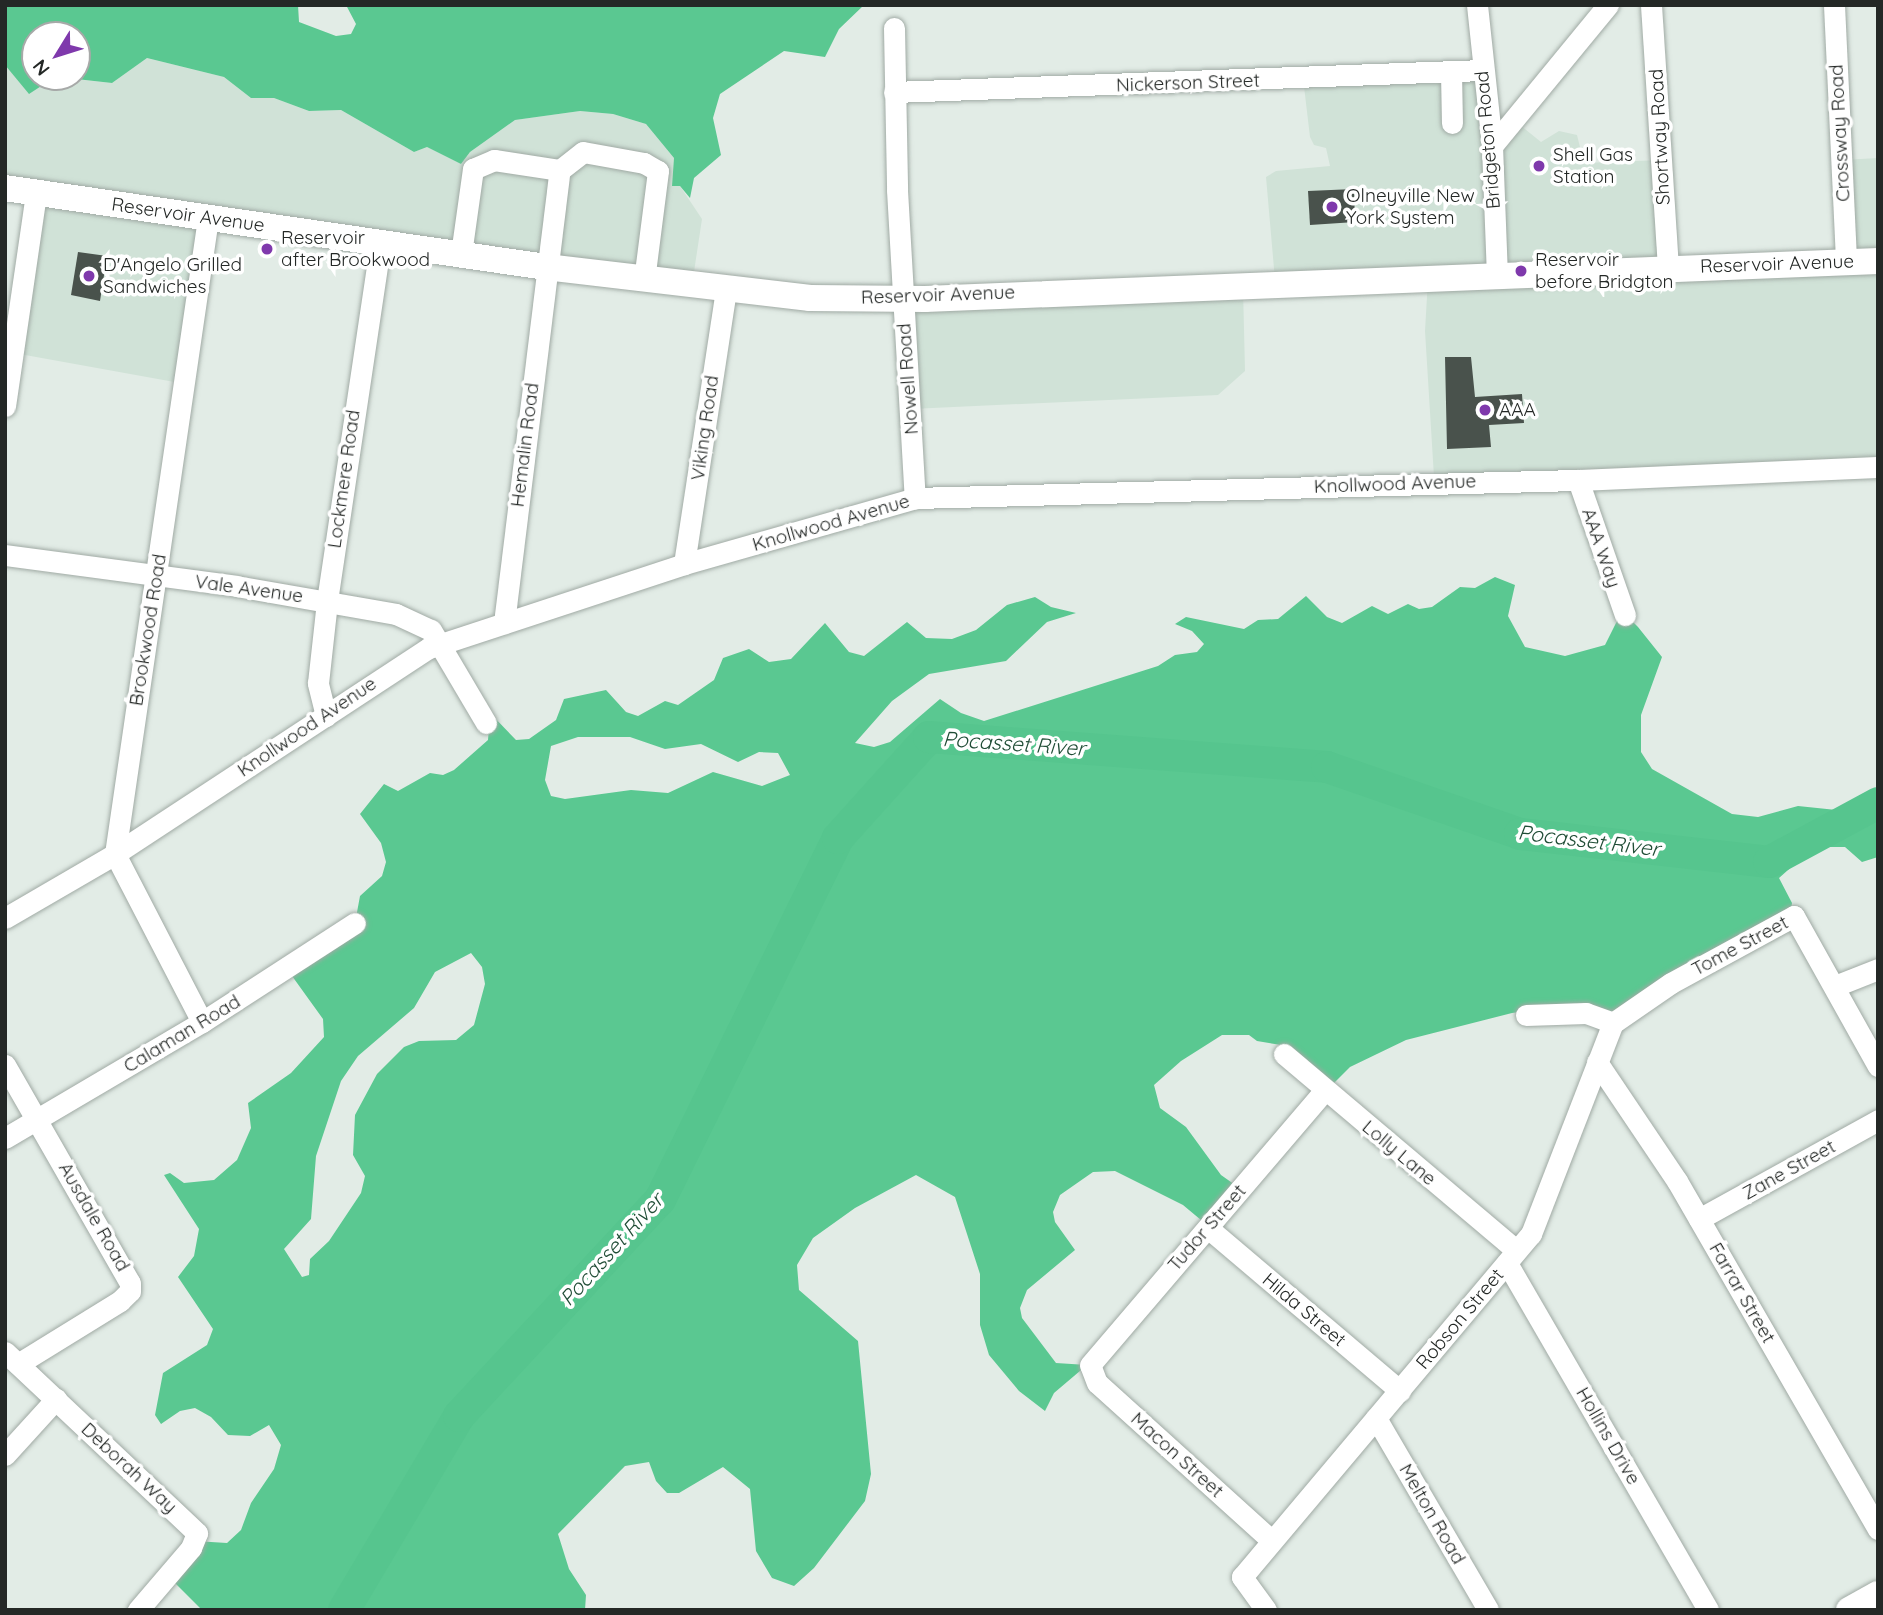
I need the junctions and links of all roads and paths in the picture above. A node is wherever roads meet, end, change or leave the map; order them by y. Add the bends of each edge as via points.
1 (1477, 5) edge
2 (1608, 5) edge
3 (1651, 5) edge
4 (1833, 5) edge
5 (894, 28) dead end
6 (1482, 70) junction
7 (1451, 72) junction
8 (894, 92) junction
9 (1452, 123) dead end
10 (1492, 146) junction
11 (561, 170) junction
12 (5, 188) edge
13 (36, 193) junction
14 (208, 218) junction
15 (381, 242) junction
16 (461, 254) junction
17 (1878, 261) edge
18 (1846, 262) junction
19 (546, 267) junction
20 (1668, 269) junction
21 (1497, 275) junction
22 (644, 280) junction
23 (726, 291) junction
24 (902, 298) junction
25 (5, 406) edge
26 (1878, 467) edge
27 (1578, 480) junction
28 (915, 498) junction
29 (5, 555) edge
30 (684, 564) junction
31 (158, 576) junction
32 (327, 601) junction
33 (1625, 615) dead end
34 (504, 623) junction
35 (444, 648) junction
36 (326, 716) junction
37 (486, 723) dead end
38 (115, 854) junction
39 (5, 918) edge
40 (355, 923) dead end
41 (1878, 969) edge
42 (1835, 986) junction
43 (1526, 1015) dead end
44 (202, 1022) junction
45 (1613, 1023) junction
46 (1284, 1054) dead end
47 (1597, 1062) junction
48 (5, 1065) edge
49 (1878, 1066) edge
50 (1324, 1091) junction
51 (1878, 1119) edge
52 (37, 1120) junction
53 (5, 1138) edge
54 (1699, 1219) junction
55 (1208, 1228) junction
56 (1512, 1257) junction
57 (12, 1358) edge
58 (1090, 1365) joint
59 (1400, 1391) junction
60 (56, 1399) junction
61 (1377, 1418) junction
62 (5, 1455) edge
63 (1878, 1529) edge
64 (1271, 1539) junction
65 (1878, 1594) edge
66 (138, 1610) edge
67 (1266, 1610) edge
68 (1488, 1610) edge
69 (1708, 1610) edge
70 (1849, 1610) edge

1 - 6 street, Bridgeton Road
2 - 10 street
3 - 20 street, Shortway Road
4 - 18 street, Crossway Road
5 - 8 street, Nowell Road
6 - 7 street, Nickerson Street
6 - 10 street, Bridgeton Road
7 - 8 street, Nickerson Street
7 - 9 street
8 - 24 street, Nowell Road
10 - 21 street, Bridgeton Road
11 - 16 street via 494,160 473,169
11 - 19 street, Hemalin Road
11 - 22 street via 583,152 644,163 658,171
12 - 13 main road, Reservoir Avenue
13 - 14 main road, Reservoir Avenue
13 - 25 street
14 - 15 main road, Reservoir Avenue
14 - 31 street, Brookwood Road
15 - 16 main road, Reservoir Avenue
15 - 32 street, Lockmere Road
16 - 19 main road, Reservoir Avenue
17 - 18 main road, Reservoir Avenue
18 - 20 main road, Reservoir Avenue
19 - 22 main road, Reservoir Avenue
19 - 34 street, Hemalin Road
20 - 21 main road, Reservoir Avenue
21 - 24 main road, Reservoir Avenue
22 - 23 main road, Reservoir Avenue
23 - 24 main road, Reservoir Avenue via 810,298
23 - 30 street, Viking Road
24 - 28 street, Nowell Road
26 - 27 street, Knollwood Avenue
27 - 28 street, Knollwood Avenue
27 - 33 street, AAA Way
28 - 30 street, Knollwood Avenue
29 - 31 street, Vale Avenue
30 - 34 street, Knollwood Avenue
31 - 32 street, Vale Avenue
31 - 38 street, Brookwood Road
32 - 35 street, Vale Avenue via 407,618 431,630
32 - 36 street, Lockmere Road via 318,683
34 - 35 street, Knollwood Avenue
35 - 36 street, Knollwood Avenue via 391,669
35 - 37 street
36 - 38 street, Knollwood Avenue
38 - 39 street, Knollwood Avenue
38 - 44 street
40 - 44 street, Calaman Road
41 - 42 street
42 - 45 street, Tome Street via 1794,916 1671,983
42 - 49 street, Tome Street
43 - 45 street via 1586,1013
44 - 52 street, Calaman Road
45 - 47 street, Robson Street
46 - 50 street, Lolly Lane
47 - 54 street, Farrar Street
47 - 56 street, Robson Street via 1538,1223
48 - 52 street, Ausdale Road
50 - 55 street, Tudor Street
50 - 56 street, Lolly Lane
51 - 54 street, Zane Street
52 - 53 street, Calaman Road
52 - 57 street, Ausdale Road via 129,1277 130,1291
54 - 63 street, Farrar Street
55 - 58 street, Tudor Street
55 - 59 street, Hilda Street
56 - 59 street, Robson Street
56 - 69 street, Hollins Drive
57 - 60 street, Ausdale Road
58 - 64 street, Macon Street via 1097,1383
59 - 61 street, Robson Street
60 - 62 street
60 - 66 street, Deborah Way via 187,1521 196,1540
61 - 64 street, Robson Street
61 - 68 street, Melton Road
64 - 67 street, Robson Street via 1242,1577
65 - 70 main road

